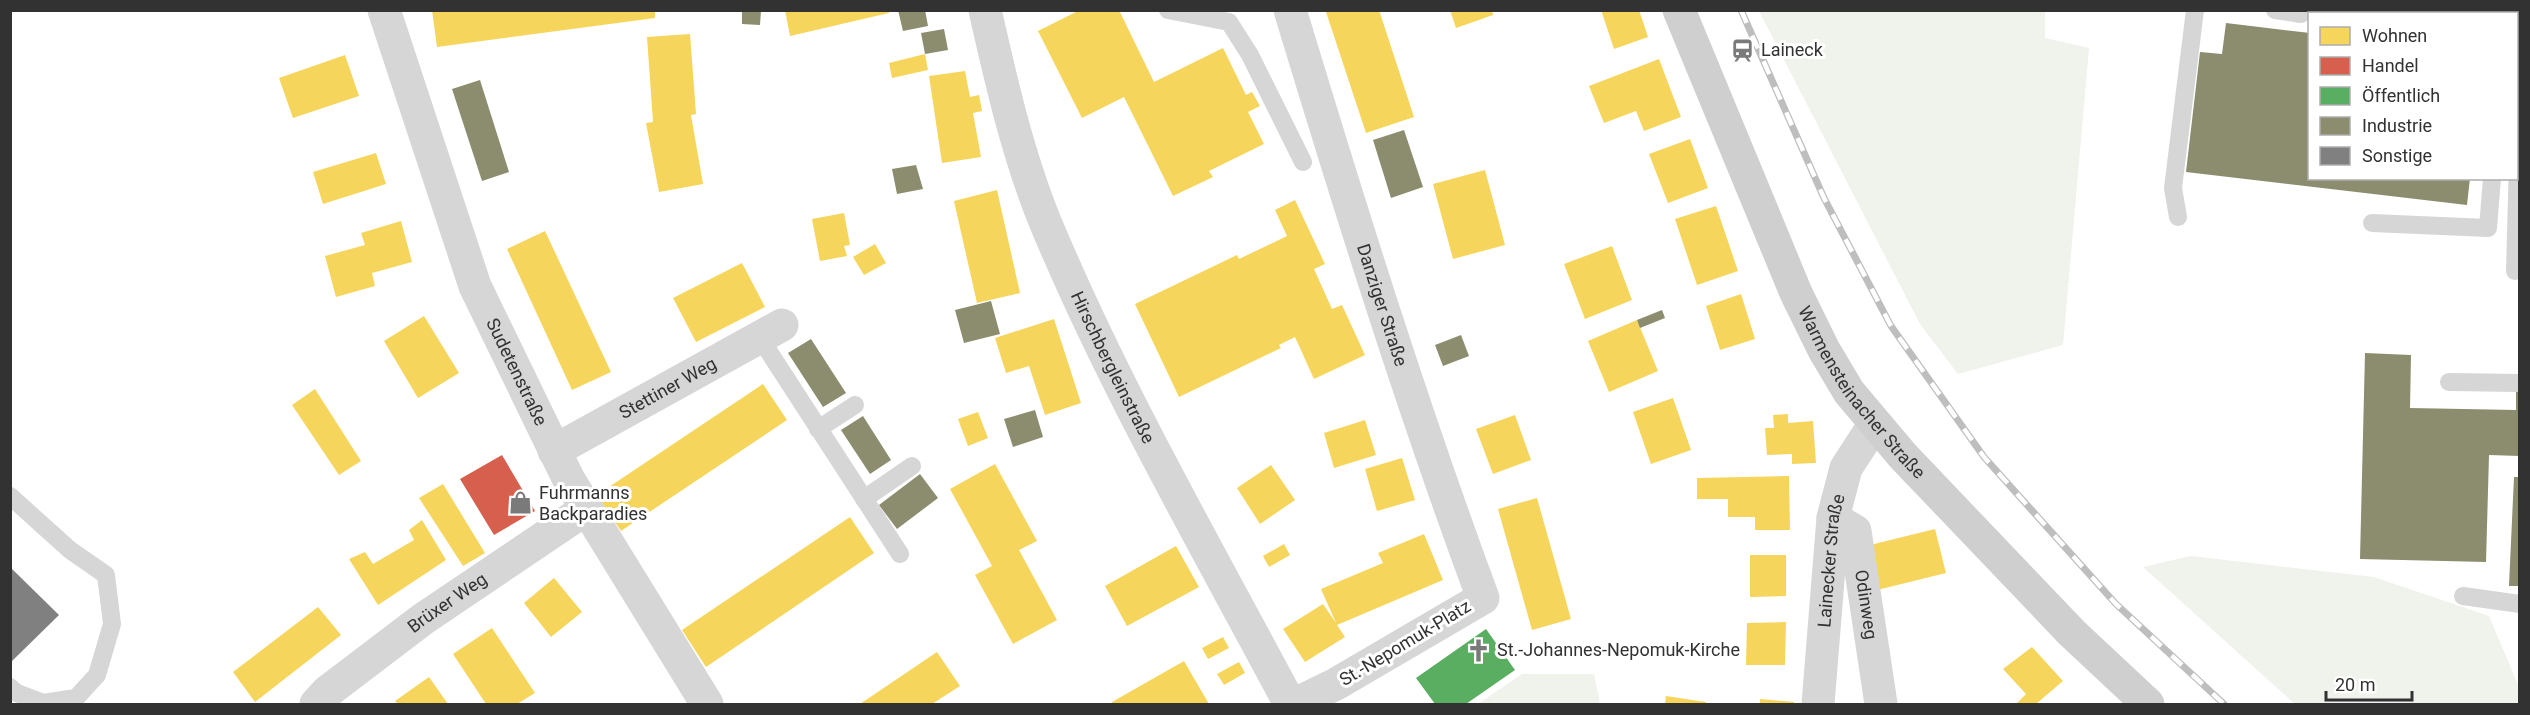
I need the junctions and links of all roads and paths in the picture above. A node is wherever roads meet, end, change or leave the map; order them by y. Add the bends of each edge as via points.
1 (384, 10) edge
2 (985, 10) edge
3 (1168, 10) edge
4 (1290, 10) edge
5 (1679, 10) edge
6 (2195, 10) edge
7 (2275, 10) edge
8 (2301, 14) dead end
9 (1303, 162) dead end
10 (2492, 180) edge
11 (2516, 180) edge
12 (2178, 217) dead end
13 (2372, 223) dead end
14 (2515, 271) dead end
15 (771, 331) joint
16 (2449, 382) dead end
17 (2520, 383) edge
18 (855, 405) dead end
19 (1874, 425) junction
20 (818, 429) junction
21 (554, 451) junction
22 (912, 466) dead end
23 (10, 496) edge
24 (864, 499) junction
25 (586, 509) junction
26 (1833, 518) junction
27 (900, 554) dead end
28 (2463, 596) dead end
29 (1483, 598) joint
30 (2520, 604) edge
31 (10, 687) edge
32 (316, 705) edge
33 (707, 705) edge
34 (1290, 705) edge
35 (1295, 705) edge
36 (1818, 705) edge
37 (1881, 705) edge
38 (2148, 705) edge

1 - 21 street, Sudetenstraße via 475,286
2 - 34 street, Hirschbergleinstraße via 999,71 1045,222 1109,362
3 - 9 lane via 1229,22 1250,55
4 - 29 street, Danziger Straße via 1360,242 1429,452
5 - 19 street, Warmensteinacher Straße via 1796,294 1844,384
6 - 12 lane via 2173,188
7 - 8 lane
10 - 13 lane via 2488,228
11 - 14 lane
15 - 20 lane
15 - 21 street, Stettiner Weg
16 - 17 lane
18 - 20 lane
19 - 26 street, Lainecker Straße via 1846,468
19 - 38 street, Warmensteinacher Straße via 2065,626
20 - 24 lane
21 - 25 street, Sudetenstraße
22 - 24 lane
23 - 31 lane via 70,550 106,575 112,624 97,675 76,698 43,703
24 - 27 lane
25 - 32 street, Brüxer Weg via 423,619 327,692
25 - 33 street, Sudetenstraße
26 - 36 street, Lainecker Straße
26 - 37 street, Odinweg via 1855,531
28 - 30 lane
29 - 35 street, St.-Nepomuk-Platz

